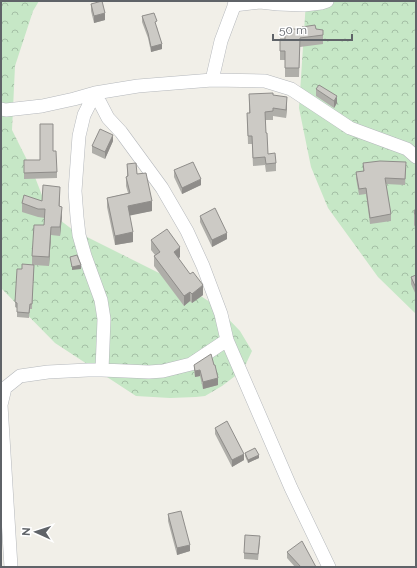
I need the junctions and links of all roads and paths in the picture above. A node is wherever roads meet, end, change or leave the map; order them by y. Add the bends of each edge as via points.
1 (327, 1) edge
2 (235, 3) edge
3 (212, 80) junction
4 (95, 93) junction
5 (1, 109) edge
6 (416, 157) edge
7 (227, 340) junction
8 (102, 370) junction
9 (11, 567) edge
10 (328, 567) edge

1 - 2 street via 304,5
2 - 3 street via 221,42
3 - 4 street via 138,86
3 - 6 street via 265,81 291,89 350,128 407,148
4 - 5 street via 42,106
4 - 7 street via 108,118 162,188 187,231 221,314
4 - 8 street via 84,115 78,136 75,191 80,235 104,319
7 - 8 street via 191,364 163,371
7 - 10 street
8 - 9 street via 20,376 5,388 1,405

